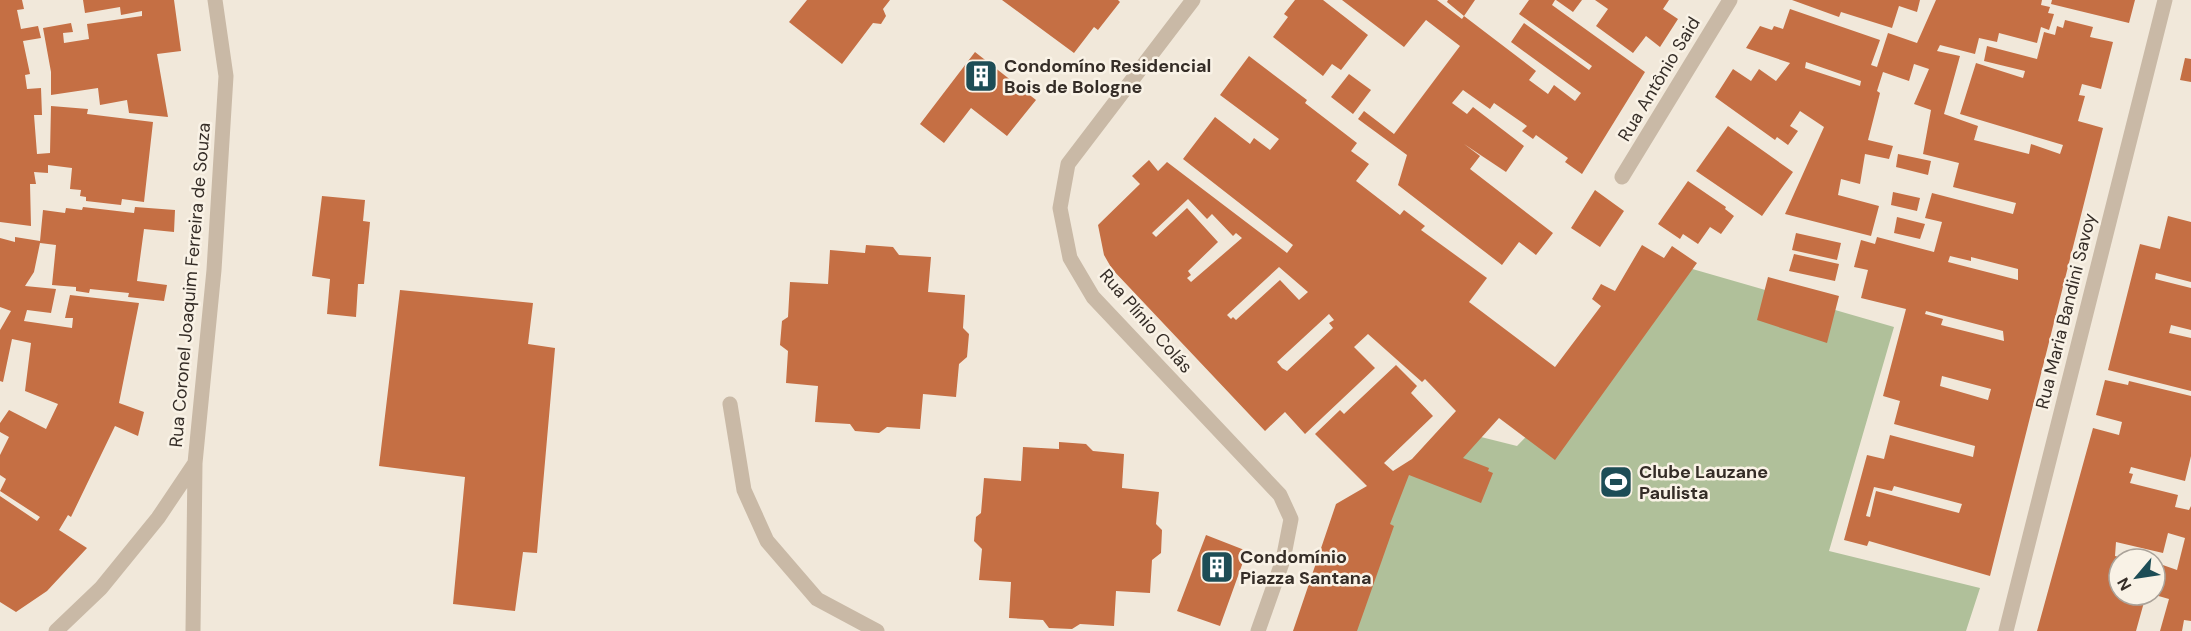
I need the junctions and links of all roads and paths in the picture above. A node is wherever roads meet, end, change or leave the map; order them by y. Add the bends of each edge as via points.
1 (215, 0) edge
2 (1193, 0) edge
3 (1730, 0) edge
4 (2165, 0) edge
5 (1622, 177) dead end
6 (730, 404) dead end
7 (195, 463) junction
8 (56, 631) edge
9 (194, 631) edge
10 (877, 631) edge
11 (1258, 631) edge
12 (2006, 631) edge

1 - 7 street, Rua Coronel Joaquim Ferreira de Souza via 226,76 214,270
2 - 11 street, Rua Plínio Colás via 1068,164 1060,208 1070,258 1093,297 1280,495 1291,519 1283,560
3 - 5 street, Rua Antônio Said
4 - 12 street, Rua Maria Bandini Savoy
6 - 10 street via 744,490 767,541 817,599
7 - 8 street, Rua Coronel Joaquim Ferreira de Souza via 158,518 101,588
7 - 9 street

